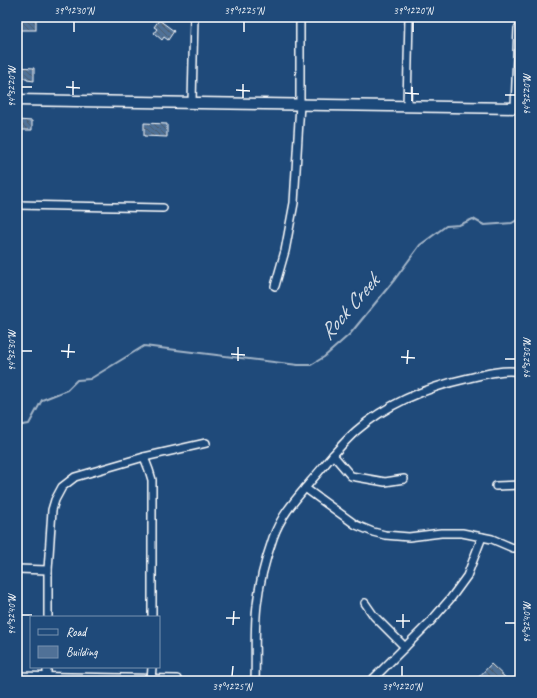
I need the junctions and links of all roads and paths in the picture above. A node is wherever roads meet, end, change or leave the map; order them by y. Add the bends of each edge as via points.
1 (194, 17) edge
2 (300, 17) edge
3 (410, 17) edge
4 (518, 29) dead end
5 (17, 100) edge
6 (192, 102) junction
7 (300, 104) junction
8 (407, 106) junction
9 (517, 108) edge
10 (17, 205) edge
11 (163, 208) dead end
12 (275, 286) dead end
13 (520, 372) edge
14 (206, 443) dead end
15 (333, 455) junction
16 (144, 457) junction
17 (404, 479) dead end
18 (520, 485) edge
19 (496, 486) dead end
20 (305, 488) junction
21 (482, 537) junction
22 (516, 548) edge
23 (520, 555) edge
24 (17, 569) edge
25 (48, 570) junction
26 (365, 604) dead end
27 (48, 616) edge
28 (152, 616) edge
29 (405, 647) junction
30 (47, 668) edge
31 (152, 668) edge
32 (17, 676) edge
33 (47, 679) edge
34 (177, 679) dead end
35 (152, 680) edge
36 (255, 681) edge
37 (371, 681) edge

1 - 6 street
2 - 7 street
3 - 8 street
4 - 9 street
5 - 6 street
6 - 7 street
7 - 8 street
7 - 12 street via 294,203
8 - 9 street
10 - 11 street
13 - 15 street via 506,371 482,375 410,396 356,431
14 - 16 street
15 - 17 street via 351,476 385,482
15 - 20 street
16 - 25 street via 75,477 62,487 53,504
16 - 28 street via 152,480
18 - 19 street
20 - 21 street via 356,525 373,532 398,537 454,533
20 - 36 street via 286,511 273,537 260,585 256,606
21 - 22 street
21 - 29 street via 466,576 431,621
22 - 23 street
24 - 25 street
25 - 27 street
26 - 29 street
29 - 37 street
30 - 33 street
31 - 35 street
32 - 33 street
33 - 35 street
34 - 35 street

